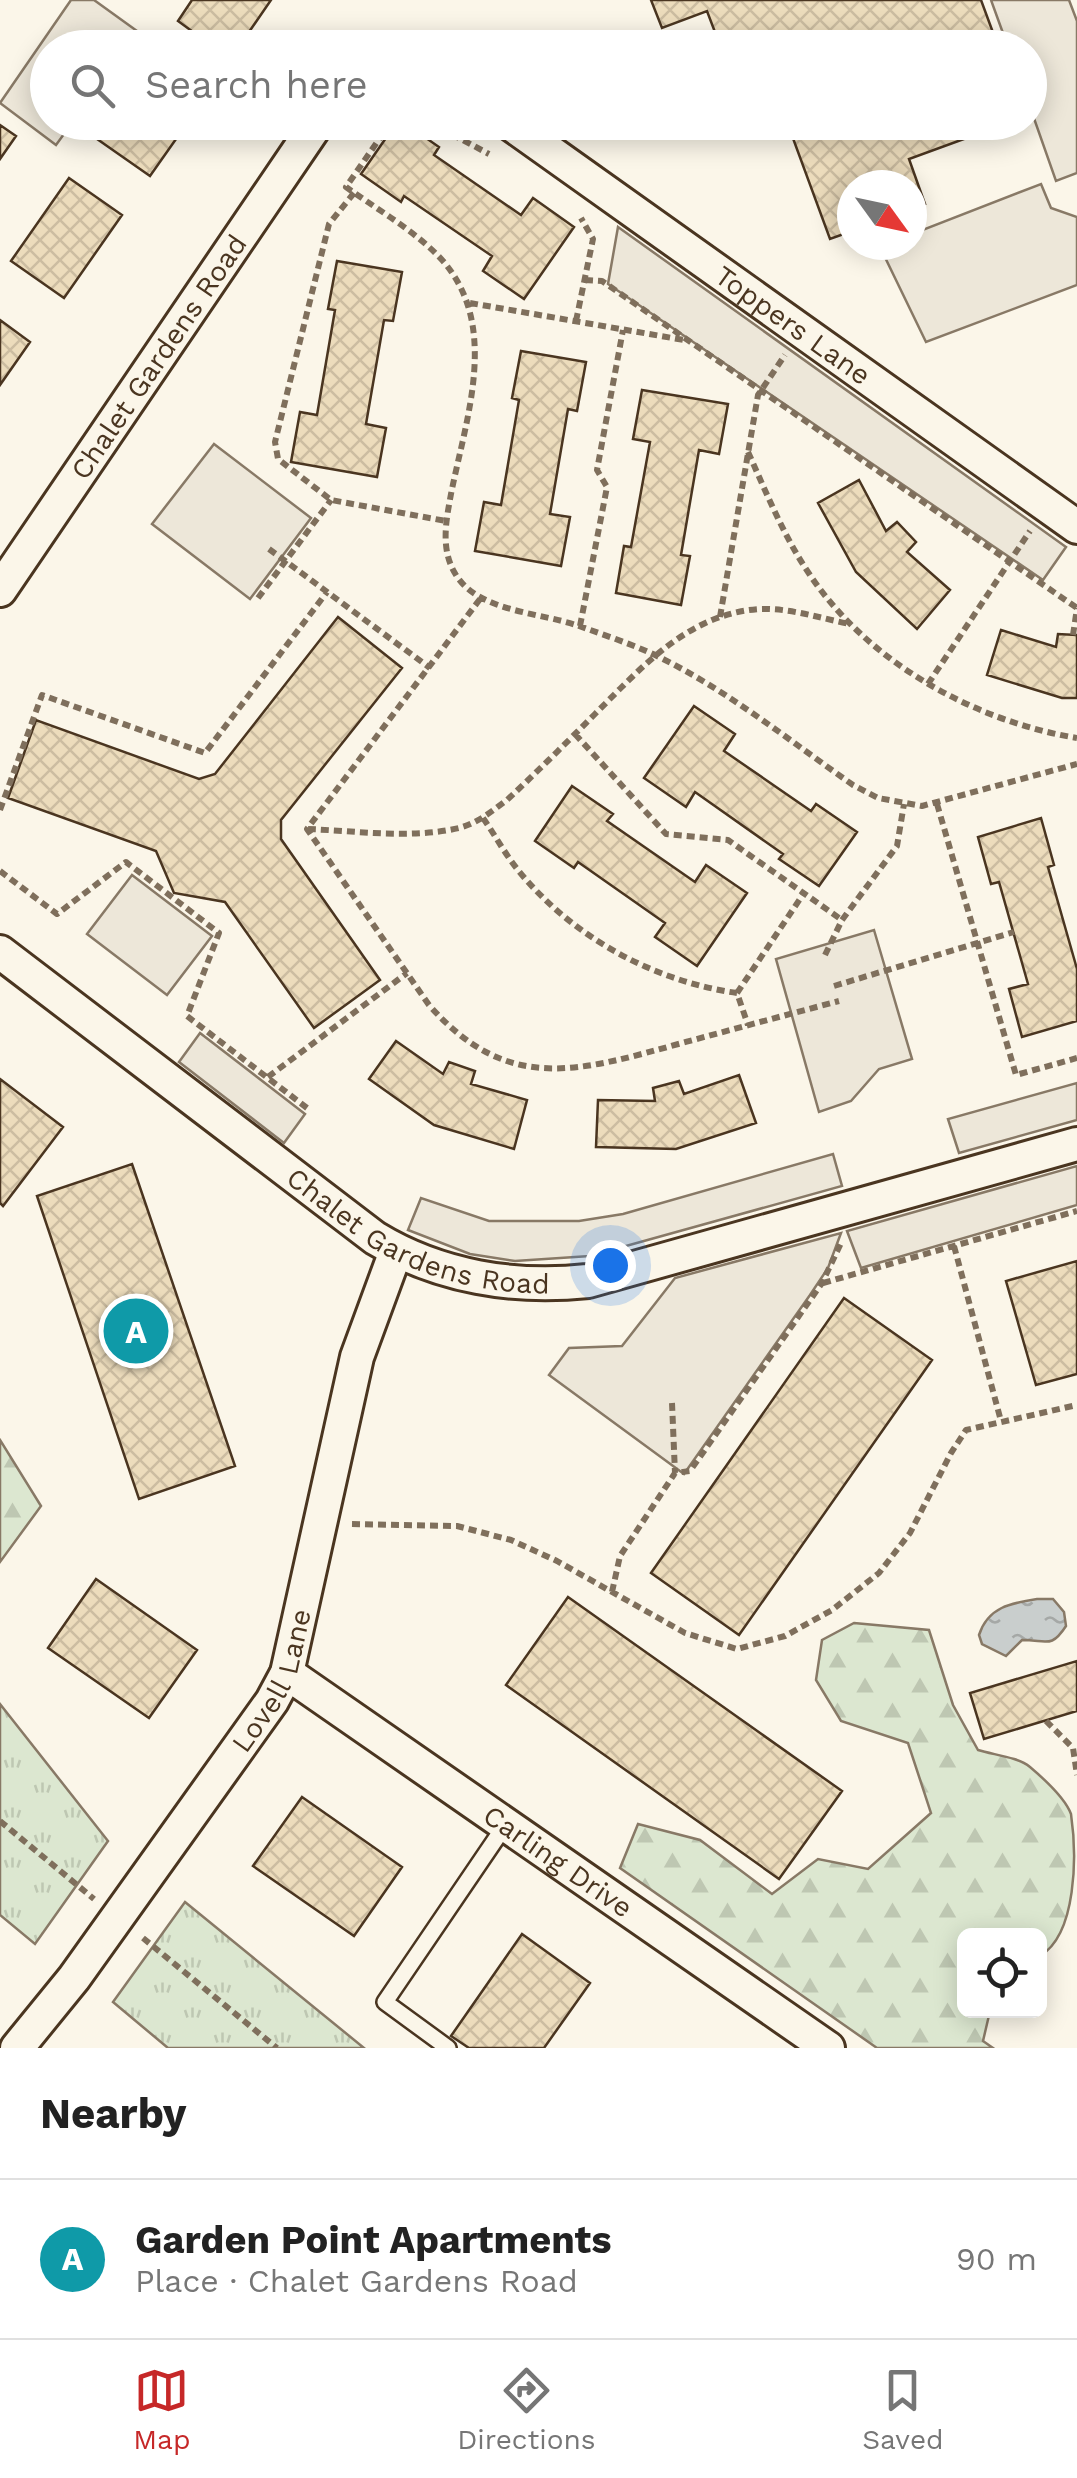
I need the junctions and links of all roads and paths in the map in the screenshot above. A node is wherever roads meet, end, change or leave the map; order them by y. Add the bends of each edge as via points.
1 (306, 140) edge
2 (378, 140) edge
3 (462, 140) edge
4 (533, 140) edge
5 (496, 158) dead end
6 (354, 193) junction
7 (571, 210) dead end
8 (585, 280) junction
9 (468, 303) junction
10 (576, 321) junction
11 (623, 330) junction
12 (801, 331) junction
13 (688, 341) junction
14 (761, 391) junction
15 (748, 452) junction
16 (332, 500) junction
17 (1046, 505) junction
18 (446, 522) junction
19 (1077, 527) edge
20 (269, 549) dead end
21 (286, 562) junction
22 (1009, 562) junction
23 (0, 590) edge
24 (327, 592) junction
25 (258, 598) dead end
26 (480, 599) junction
27 (1077, 608) edge
28 (720, 617) junction
29 (850, 624) junction
30 (580, 626) junction
31 (1073, 634) dead end
32 (655, 654) junction
33 (430, 668) junction
34 (928, 684) junction
35 (575, 734) junction
36 (1077, 738) edge
37 (1077, 764) edge
38 (904, 804) junction
39 (937, 804) junction
40 (0, 810) edge
41 (483, 818) junction
42 (307, 829) junction
43 (0, 871) edge
44 (804, 893) junction
45 (842, 920) junction
46 (1014, 932) dead end
47 (977, 943) junction
48 (0, 952) edge
49 (825, 955) dead end
50 (407, 974) junction
51 (834, 986) dead end
52 (737, 993) junction
53 (838, 1001) dead end
54 (748, 1025) junction
55 (1077, 1058) edge
56 (268, 1077) junction
57 (307, 1108) dead end
58 (1077, 1144) edge
59 (1077, 1210) edge
60 (838, 1212) junction
61 (954, 1246) junction
62 (396, 1251) junction
63 (822, 1284) junction
64 (672, 1402) dead end
65 (1077, 1406) edge
66 (1001, 1422) junction
67 (675, 1473) junction
68 (321, 1523) junction
69 (612, 1592) junction
70 (287, 1673) junction
71 (1046, 1721) dead end
72 (1075, 1749) edge
73 (1077, 1774) edge
74 (0, 1822) edge
75 (506, 1824) junction
76 (83, 1890) dead end
77 (150, 1944) dead end
78 (17, 2048) edge
79 (277, 2048) edge
80 (448, 2048) edge
81 (828, 2048) edge

1 - 23 street, Chalet Gardens Road
2 - 6 path via 346,187
3 - 5 path
4 - 12 street, Toppers Lane
6 - 9 path via 440,259
6 - 16 path via 329,224 275,442 278,459
7 - 8 path via 586,221 593,239
8 - 10 path
8 - 13 path via 602,282
9 - 10 path
9 - 18 path via 476,348
10 - 11 path
11 - 13 path
11 - 30 path via 597,470 607,487
12 - 14 path
12 - 17 street, Toppers Lane
13 - 14 path
14 - 15 path
14 - 22 path
15 - 28 path
15 - 29 path via 811,578
16 - 18 path
16 - 21 path
17 - 19 street, Toppers Lane
17 - 22 path
18 - 26 path via 445,548 455,574
20 - 21 path
21 - 24 path
21 - 25 path
22 - 27 path
22 - 34 path
24 - 33 path
24 - 40 path via 205,753 42,696
26 - 30 path
26 - 33 path
27 - 31 path
28 - 29 path via 786,610
28 - 32 path
29 - 34 path
30 - 32 path
32 - 35 path
32 - 38 path via 854,785
33 - 42 path
34 - 36 path via 1020,726
35 - 41 path
35 - 44 path via 666,834 728,840
37 - 39 path
38 - 39 path
38 - 45 path via 897,846
39 - 47 path
41 - 42 path via 424,833
41 - 52 path via 518,870 600,943 702,988
42 - 50 path
43 - 56 path via 57,914 126,862 219,934 187,1016
44 - 45 path
44 - 52 path
45 - 49 path
46 - 47 path
47 - 51 path
47 - 55 path via 1016,1076
48 - 62 street, Chalet Gardens Road
50 - 54 path via 451,1030 523,1066 603,1064
50 - 56 path
52 - 54 path
53 - 54 path
56 - 57 path
58 - 60 street, Chalet Gardens Road
59 - 61 path
60 - 62 street, Chalet Gardens Road via 588,1281 550,1285 474,1278
60 - 63 path via 844,1236
61 - 63 path
61 - 66 path
62 - 68 street, Lovell Lane via 357,1357
63 - 67 path via 690,1471
64 - 67 path
65 - 66 path
66 - 69 path via 966,1430 910,1533 879,1573 785,1636 737,1649 685,1632
67 - 69 path via 620,1556
68 - 69 path via 457,1526 511,1540
68 - 70 street, Lovell Lane
70 - 75 street, Carling Drive
70 - 78 street, Lovell Lane via 74,1978
71 - 72 path
72 - 73 path
74 - 76 path
75 - 80 lane via 385,2002
75 - 81 street, Carling Drive
77 - 79 path

